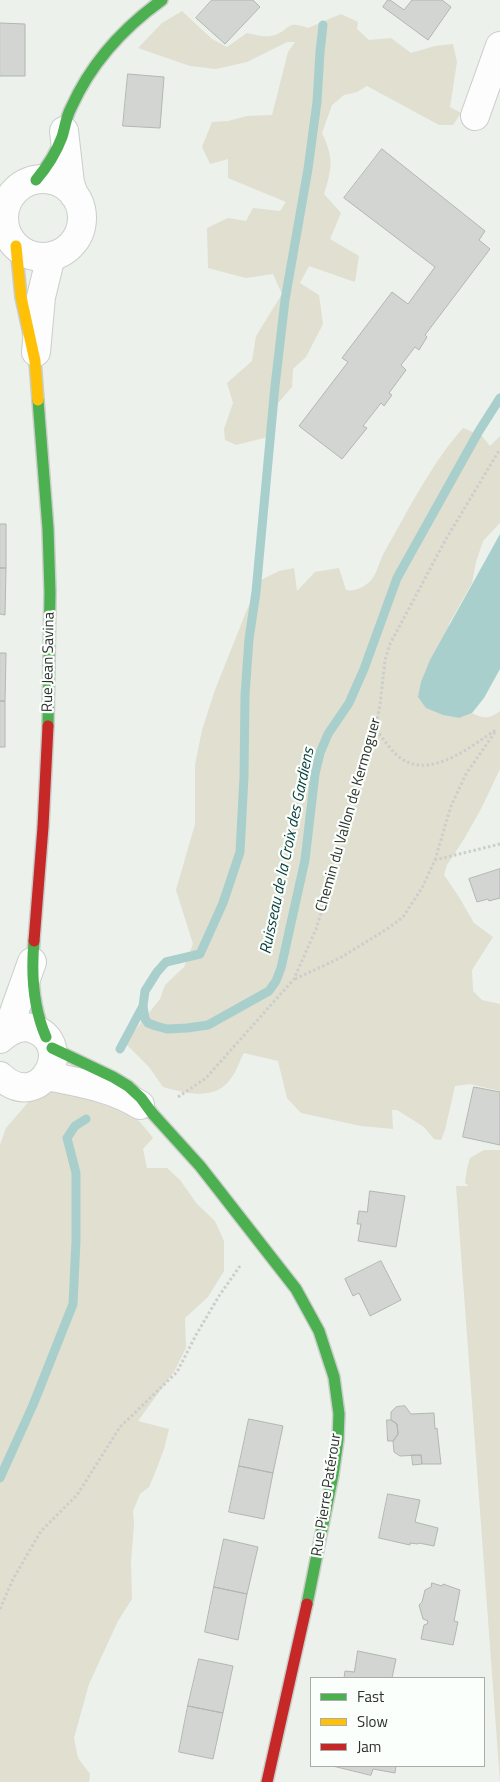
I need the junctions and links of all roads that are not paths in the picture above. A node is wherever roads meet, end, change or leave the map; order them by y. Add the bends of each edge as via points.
1 (162, 0) edge
2 (500, 46) edge
3 (475, 116) dead end
4 (64, 131) junction
5 (16, 186) edge
6 (74, 195) junction
7 (2, 218) edge
8 (16, 246) junction
9 (51, 256) junction
10 (35, 361) junction
11 (32, 962) junction
12 (3, 1036) edge
13 (49, 1043) junction
14 (48, 1076) junction
15 (103, 1080) junction
16 (2, 1083) edge
17 (152, 1113) joint
18 (268, 1782) edge

1 - 4 street via 116,39 91,69 69,111
2 - 3 street
4 - 5 street via 49,163
4 - 6 street
5 - 6 street via 46,180 57,182
5 - 7 street
6 - 9 street via 81,213 79,232 68,248
7 - 8 street
8 - 9 street via 26,254
8 - 10 street, Rue Jean Savina via 21,297
9 - 10 street, Rue Jean Savina via 41,297
10 - 11 street, Rue Jean Savina via 48,528 50,602 48,728
11 - 12 street, Rue Jean Savina
11 - 13 street, Rue Jean Savina via 36,1009
12 - 13 street via 23,1027 31,1028
13 - 14 street via 54,1058
13 - 15 street, Rue Pierre Patérour
14 - 15 street, Rue Pierre Patérour
14 - 16 street via 23,1088
15 - 17 street, Rue Pierre Patérour
17 - 18 street, Rue Pierre Patérour via 200,1166 296,1289 319,1331 334,1376 339,1414 338,1440 324,1522

